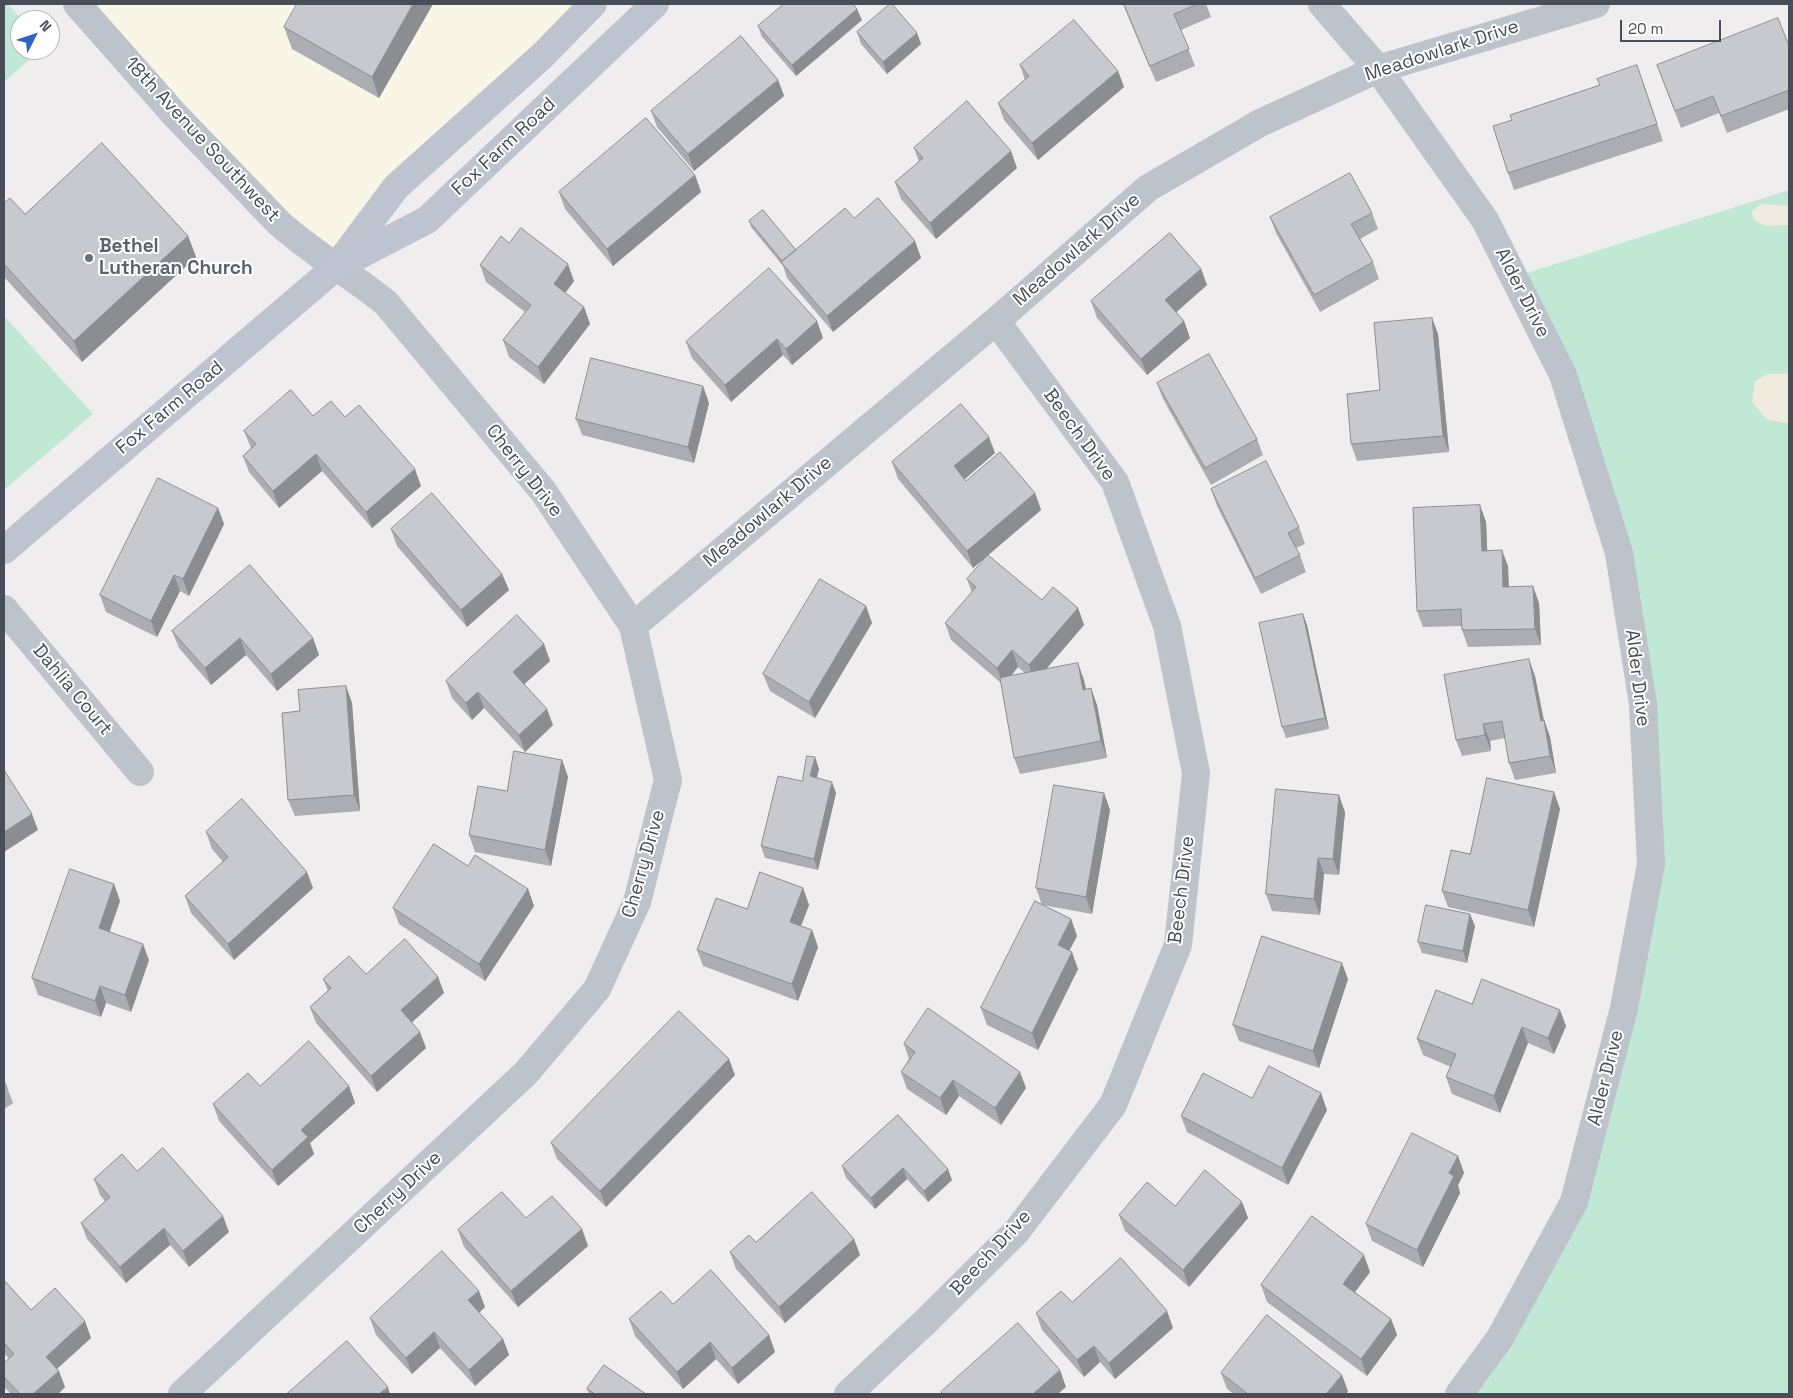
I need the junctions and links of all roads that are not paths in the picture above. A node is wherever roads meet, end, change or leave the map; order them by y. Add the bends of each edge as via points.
1 (77, 4) edge
2 (593, 4) edge
3 (655, 4) edge
4 (1322, 4) edge
5 (1596, 4) edge
6 (1378, 68) junction
7 (336, 267) junction
8 (996, 321) junction
9 (4, 550) edge
10 (4, 609) edge
11 (633, 626) junction
12 (140, 772) dead end
13 (182, 1394) edge
14 (848, 1394) edge
15 (1459, 1394) edge

1 - 7 street, 18th Avenue Southwest via 175,115 279,223
2 - 7 street, Fox Farm Road via 542,56 396,187
3 - 7 street, Fox Farm Road via 427,220
4 - 6 street, Alder Drive
5 - 6 street, Meadowlark Drive
6 - 8 street, Meadowlark Drive via 1260,123 1148,188
6 - 15 street, Alder Drive via 1484,220 1563,375 1619,553 1643,704 1651,864 1624,1008 1574,1202 1500,1338
7 - 9 street, Fox Farm Road
7 - 11 street, Cherry Drive via 386,303 543,490
8 - 11 street, Meadowlark Drive
8 - 14 street, Beech Drive via 1115,482 1167,626 1196,773 1178,945 1112,1105 1016,1232
10 - 12 street, Dahlia Court
11 - 13 street, Cherry Drive via 668,780 637,902 597,989 526,1073

